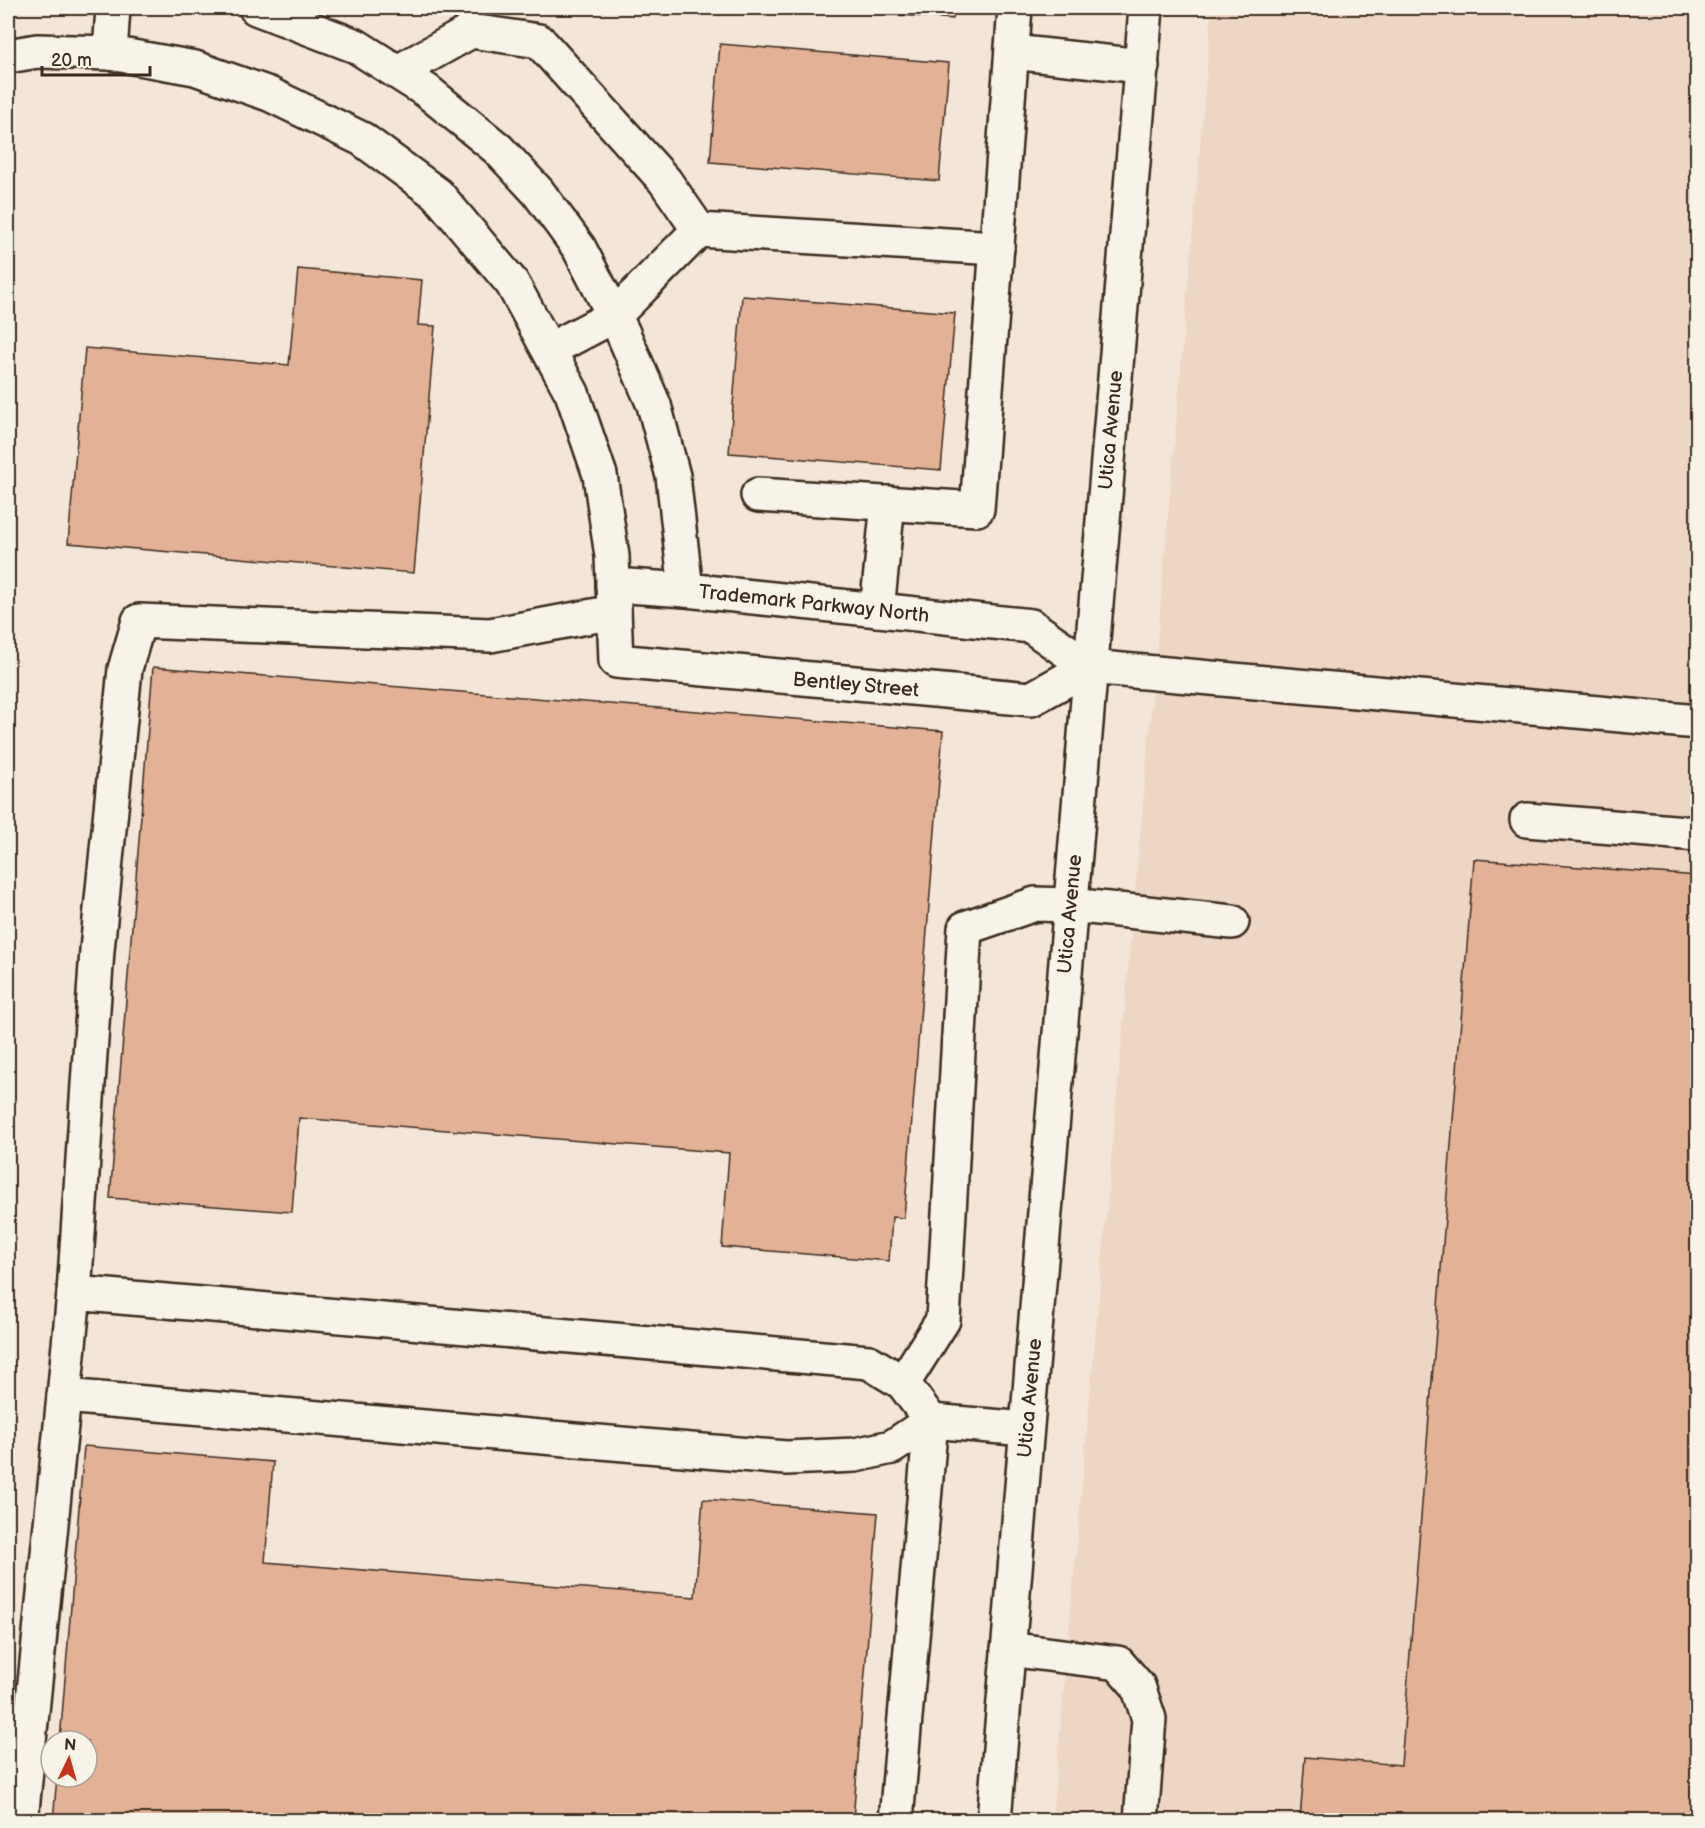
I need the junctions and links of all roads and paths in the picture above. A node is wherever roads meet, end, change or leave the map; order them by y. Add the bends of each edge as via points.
1 (113, 8) edge
2 (256, 8) edge
3 (1016, 8) edge
4 (1146, 8) edge
5 (1012, 52) junction
6 (110, 53) junction
7 (8, 56) edge
8 (1142, 66) junction
9 (398, 72) junction
10 (699, 230) junction
11 (997, 248) junction
12 (614, 316) junction
13 (549, 350) junction
14 (758, 495) dead end
15 (888, 504) junction
16 (686, 590) junction
17 (613, 599) junction
18 (877, 610) junction
19 (1089, 667) junction
20 (1698, 722) edge
21 (1527, 820) dead end
22 (1698, 834) edge
23 (1070, 905) junction
24 (1232, 922) dead end
25 (74, 1293) junction
26 (903, 1383) junction
27 (64, 1396) junction
28 (931, 1421) junction
29 (1026, 1429) junction
30 (1008, 1649) junction
31 (21, 1821) edge
32 (896, 1821) edge
33 (994, 1821) edge
34 (1141, 1821) edge

1 - 6 street
2 - 9 street, Trademark Parkway North via 356,46
3 - 5 street
4 - 8 street, Utica Avenue
5 - 8 street
5 - 11 street
6 - 7 street via 37,51
6 - 13 street via 195,68 269,94 362,139 437,194 512,283
8 - 19 street, Utica Avenue
9 - 10 street via 471,31 539,41 665,181
9 - 12 street, Trademark Parkway North via 498,149 538,192 579,248
10 - 11 street
10 - 12 street
11 - 15 street via 977,509
12 - 13 street
12 - 16 street, Trademark Parkway North via 654,405 673,476
13 - 17 street via 572,393 600,475 612,556
14 - 15 street
15 - 18 street
16 - 17 street
16 - 18 street, Trademark Parkway North
17 - 19 street, Bentley Street via 616,661 1031,699
17 - 25 street via 490,635 139,621 125,669 97,950
18 - 19 street, Trademark Parkway North via 1031,626
19 - 20 street
19 - 23 street, Utica Avenue
21 - 22 street
23 - 24 street
23 - 26 street via 1035,904 965,928 943,1320
23 - 29 street, Utica Avenue
25 - 26 street via 869,1362
25 - 27 street
26 - 28 street
27 - 28 street via 786,1458 855,1455 892,1447
27 - 31 street
28 - 29 street
28 - 32 street
29 - 30 street, Utica Avenue
30 - 33 street, Utica Avenue
30 - 34 street via 1118,1663 1138,1686 1149,1719

